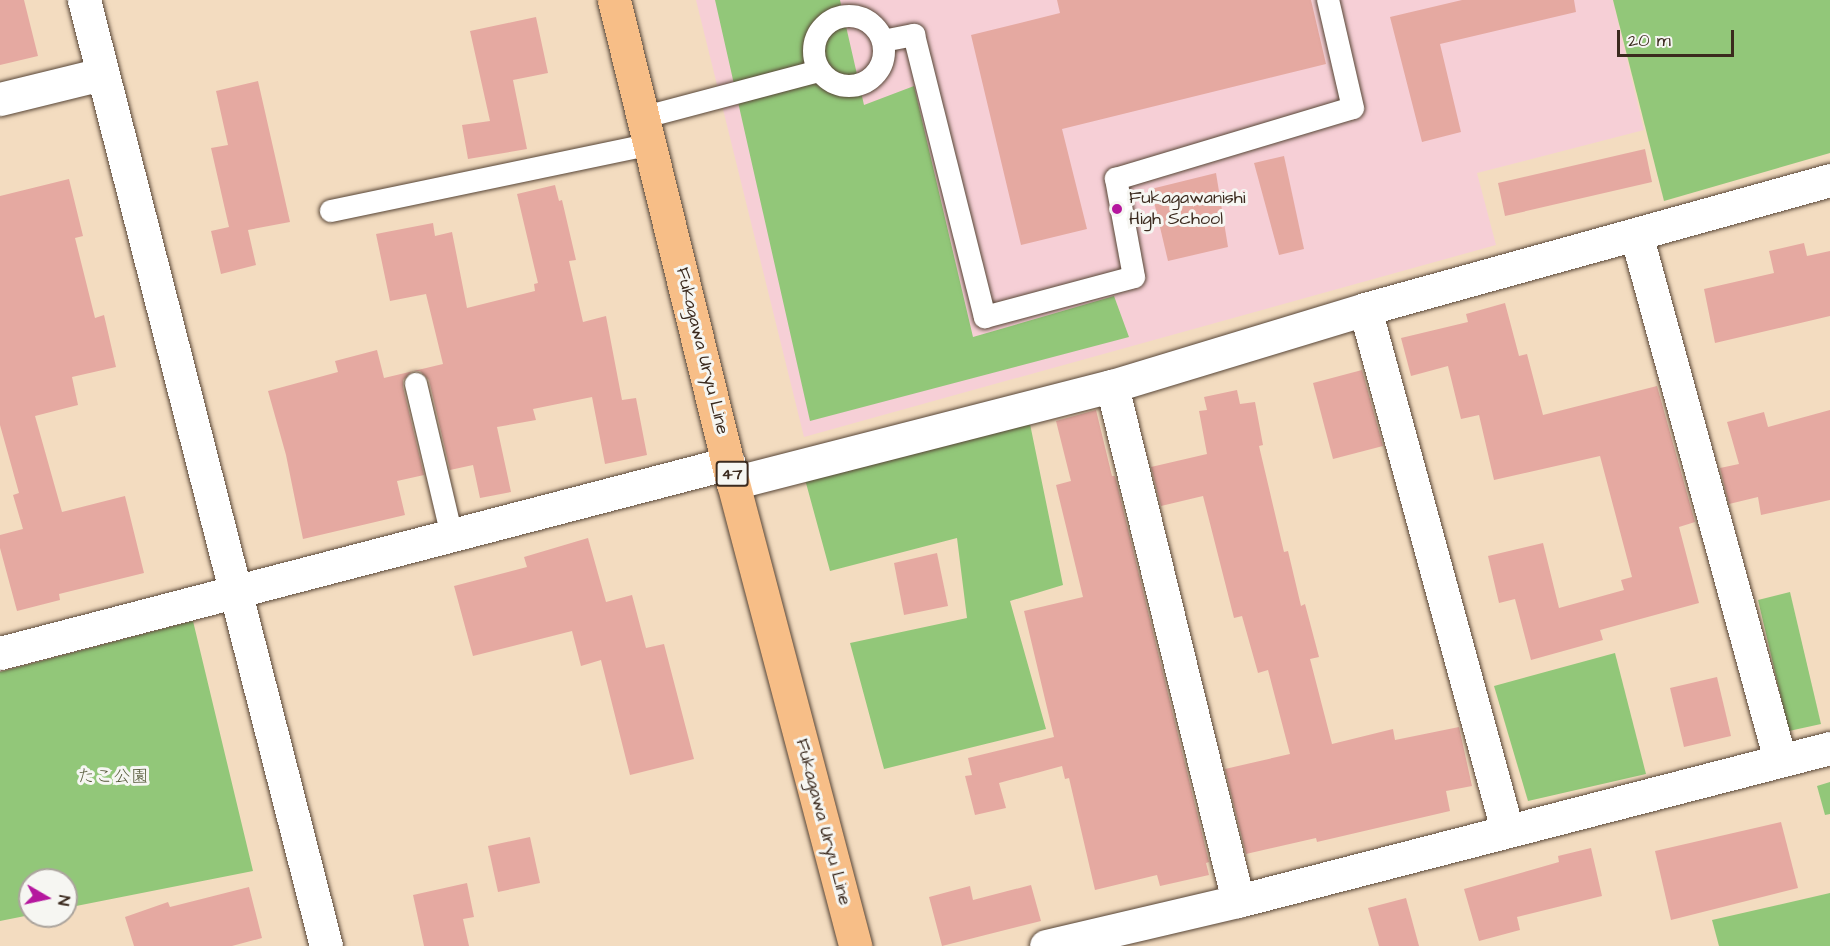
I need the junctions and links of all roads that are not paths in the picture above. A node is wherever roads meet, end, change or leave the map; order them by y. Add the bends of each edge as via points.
1 (84, 0) edge
2 (614, 0) edge
3 (1328, 0) edge
4 (852, 8) edge
5 (883, 41) junction
6 (819, 71) junction
7 (102, 74) junction
8 (0, 99) edge
9 (648, 130) junction
10 (1830, 180) edge
11 (331, 211) dead end
12 (1636, 234) junction
13 (1365, 309) junction
14 (416, 384) dead end
15 (1112, 386) junction
16 (731, 473) junction
17 (452, 536) junction
18 (237, 593) junction
19 (1, 648) edge
20 (1830, 748) edge
21 (1780, 760) junction
22 (1507, 830) junction
23 (1238, 901) junction
24 (326, 946) edge
25 (855, 946) edge
26 (1046, 946) edge

1 - 7 street
2 - 9 main road, Fukagawa Uryu Line / 47
3 - 5 lane via 1353,108 1116,179 1134,277 985,317 914,34
4 - 5 lane via 872,24
4 - 6 lane via 819,31 813,51
5 - 6 lane via 883,61 872,78 854,86 834,84
6 - 9 lane
7 - 8 street
7 - 18 street
9 - 11 lane
9 - 16 main road, Fukagawa Uryu Line / 47
10 - 12 street
12 - 13 street
12 - 21 street
13 - 15 street
13 - 22 street
14 - 17 lane
15 - 16 street
15 - 23 street
16 - 17 street
16 - 25 main road, Fukagawa Uryu Line / 47
17 - 18 street
18 - 19 street
18 - 24 street
20 - 21 street
21 - 22 street
22 - 23 street
23 - 26 street

